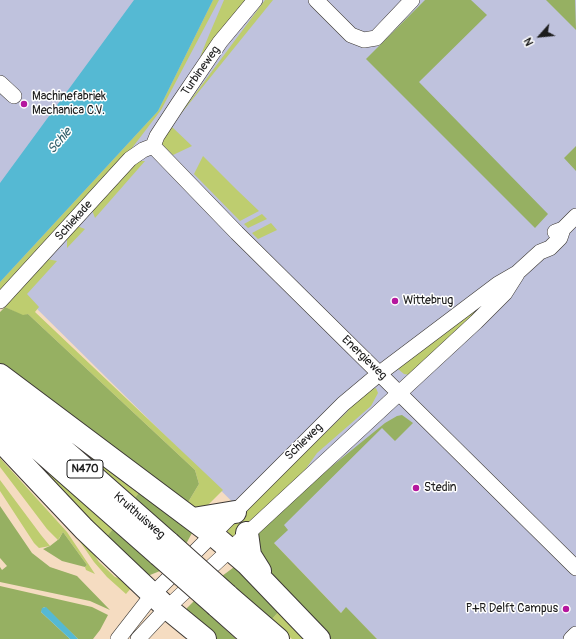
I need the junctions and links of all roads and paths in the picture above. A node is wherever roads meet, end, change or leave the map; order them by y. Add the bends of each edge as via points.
1 (255, 0) edge
2 (316, 0) edge
3 (412, 0) edge
4 (0, 83) edge
5 (14, 96) dead end
6 (153, 146) junction
7 (576, 216) edge
8 (517, 273) junction
9 (0, 301) edge
10 (380, 373) junction
11 (0, 375) edge
12 (399, 392) junction
13 (0, 394) edge
14 (0, 415) edge
15 (0, 440) edge
16 (235, 512) junction
17 (193, 519) junction
18 (247, 533) junction
19 (212, 534) junction
20 (164, 549) junction
21 (230, 550) junction
22 (576, 568) edge
23 (266, 583) junction
24 (222, 600) junction
25 (160, 601) junction
26 (576, 634) edge
27 (118, 639) edge
28 (138, 639) edge
29 (205, 639) edge
30 (254, 639) edge
31 (278, 639) edge
32 (319, 639) edge
33 (571, 639) edge

1 - 6 street, Turbineweg via 216,48 157,136
2 - 3 street via 350,35 364,40 376,38
4 - 5 street
6 - 9 street, Schiekade via 130,159
6 - 10 street, Energieweg via 237,233
7 - 8 street, Schieweg via 563,229 556,243 540,252
8 - 10 street, Schieweg via 498,284
8 - 12 street, Schieweg via 505,293 481,318
10 - 12 street, Energieweg
10 - 16 street, Schieweg via 343,404
11 - 17 highway, N470
12 - 18 street, Schieweg
12 - 22 street, Energieweg
13 - 20 highway, Kruithuisweg / N470
14 - 20 highway, Kruithuisweg / N470
15 - 25 highway via 84,529
16 - 17 highway
16 - 19 street, Schieweg
17 - 19 highway, N470
18 - 21 street, Schieweg
18 - 23 highway, N470 via 250,555
19 - 21 highway, N470
19 - 25 street, Schieweg
20 - 24 highway, Kruithuisweg / N470, bridge
21 - 23 highway, N470
21 - 25 street, Schieweg
23 - 32 highway, N470
24 - 30 highway, Kruithuisweg / N470
24 - 31 highway, Kruithuisweg / N470
25 - 27 street, Schieweg
25 - 28 street, Schieweg
25 - 29 highway
26 - 33 street

